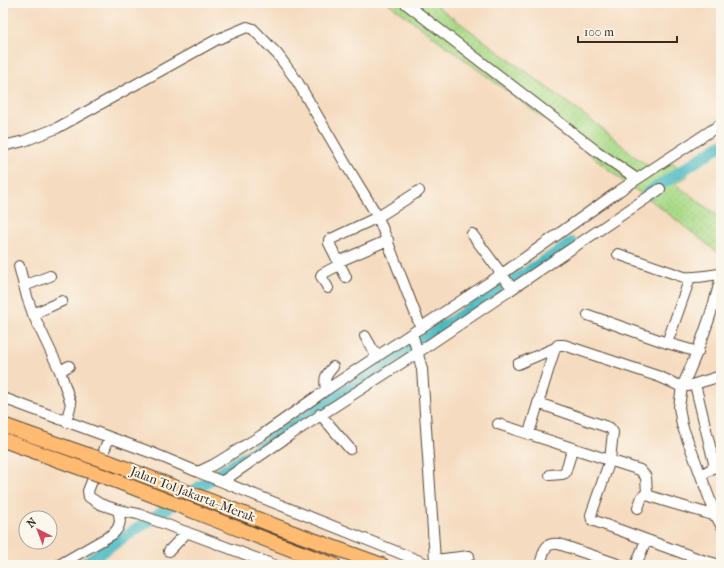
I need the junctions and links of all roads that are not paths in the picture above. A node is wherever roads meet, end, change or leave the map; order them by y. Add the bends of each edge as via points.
1 (405, 3) edge
2 (721, 124) edge
3 (3, 146) edge
4 (637, 179) junction
5 (660, 189) dead end
6 (419, 191) dead end
7 (378, 216) junction
8 (472, 234) dead end
9 (388, 240) junction
10 (618, 254) dead end
11 (339, 264) junction
12 (20, 266) dead end
13 (50, 276) dead end
14 (346, 277) dead end
15 (720, 277) edge
16 (690, 278) junction
17 (507, 281) junction
18 (24, 286) junction
19 (328, 288) dead end
20 (62, 301) dead end
21 (33, 314) junction
22 (588, 314) dead end
23 (421, 328) junction
24 (365, 336) dead end
25 (414, 342) junction
26 (667, 343) junction
27 (555, 348) junction
28 (698, 352) junction
29 (377, 357) junction
30 (518, 364) dead end
31 (333, 367) dead end
32 (721, 376) edge
33 (694, 384) junction
34 (682, 387) junction
35 (326, 390) junction
36 (3, 398) edge
37 (538, 403) junction
38 (320, 414) junction
39 (66, 422) junction
40 (498, 424) dead end
41 (3, 425) edge
42 (528, 433) junction
43 (108, 438) junction
44 (3, 440) edge
45 (574, 448) junction
46 (350, 449) dead end
47 (610, 460) junction
48 (200, 473) junction
49 (550, 475) dead end
50 (701, 475) junction
51 (220, 480) junction
52 (647, 493) junction
53 (708, 493) junction
54 (638, 508) dead end
55 (118, 510) junction
56 (699, 510) junction
57 (716, 516) junction
58 (721, 525) edge
59 (187, 532) junction
60 (646, 540) junction
61 (169, 551) dead end
62 (469, 556) dead end
63 (435, 560) junction
64 (698, 562) edge
65 (59, 565) edge
66 (274, 565) edge
67 (334, 565) edge
68 (382, 565) edge
69 (540, 565) edge
70 (620, 565) edge
71 (636, 565) edge
72 (720, 565) edge

1 - 4 street
2 - 4 street
3 - 7 street via 57,128 216,40 247,27 256,31 297,81
4 - 17 street
5 - 17 street
6 - 7 street
7 - 9 street
7 - 11 street via 329,240
8 - 17 street
9 - 11 street
9 - 23 street
10 - 16 street
11 - 14 street
11 - 19 street via 321,276
12 - 18 street
13 - 18 street
15 - 16 street
15 - 28 street via 712,313
16 - 26 street
17 - 23 street
17 - 25 street
18 - 21 street
20 - 21 street
21 - 39 street via 65,369 70,404
22 - 26 street
23 - 25 street
24 - 29 street
25 - 29 street
25 - 38 street
25 - 63 street via 422,369
26 - 28 street
27 - 30 street
27 - 34 street via 564,345 660,377
27 - 37 street
28 - 34 street
29 - 35 street
31 - 35 street via 324,380
32 - 33 street
33 - 34 street
33 - 50 street via 714,463 713,468
34 - 50 street via 682,424
35 - 48 street via 262,435
36 - 39 street
37 - 42 street
37 - 47 street via 610,428 613,432
38 - 46 street
38 - 51 street
39 - 43 street
40 - 42 street
41 - 68 highway, Jalan Tol Jakarta–Merak, bridge via 153,478
42 - 45 street
43 - 48 street
43 - 55 street via 88,492 94,501
44 - 67 highway, Jalan Tol Jakarta–Merak, bridge
45 - 47 street
45 - 49 street via 565,472
47 - 52 street via 640,470 646,477
47 - 60 street via 591,515 592,520
48 - 51 street
50 - 53 street
51 - 63 street via 427,564 434,563
52 - 54 street via 642,497
52 - 56 street via 676,505
53 - 56 street
53 - 57 street
55 - 59 street via 138,514
55 - 65 street via 119,528 113,534
56 - 57 street
57 - 58 street
59 - 61 street
59 - 66 street
60 - 64 street
60 - 71 street
62 - 63 street
64 - 72 street
69 - 70 street via 545,548 552,543

